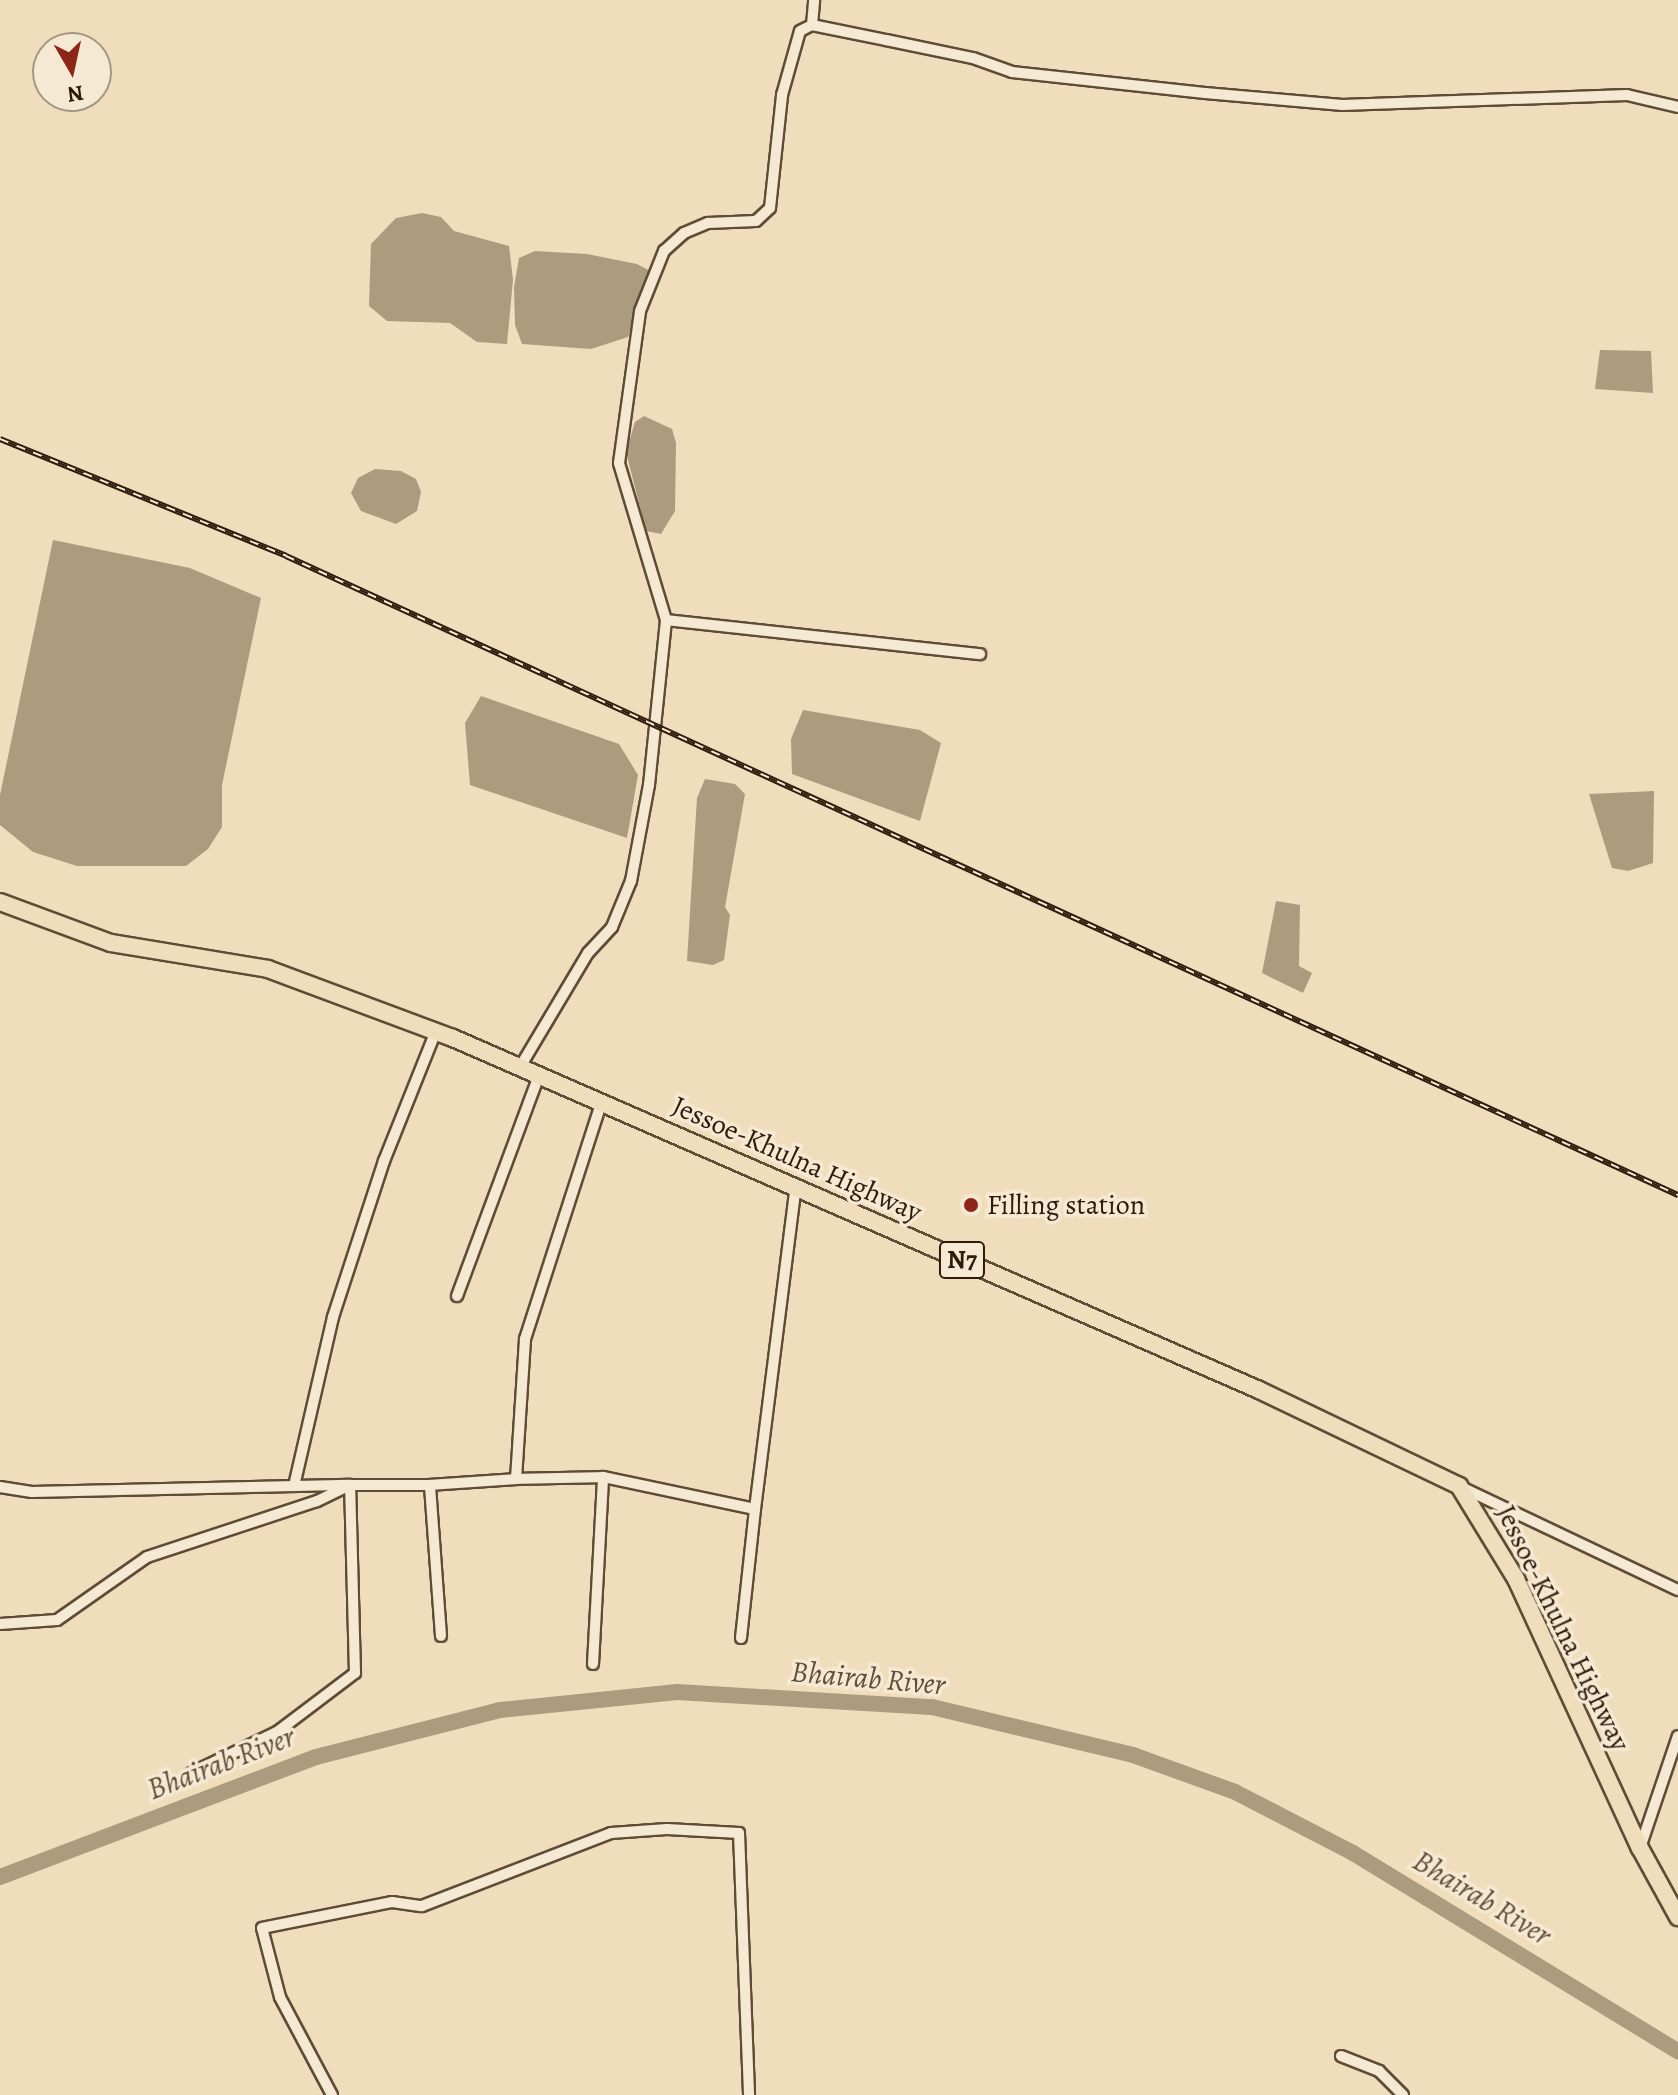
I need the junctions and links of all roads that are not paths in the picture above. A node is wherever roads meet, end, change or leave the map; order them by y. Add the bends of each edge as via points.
1 (814, 0) edge
2 (812, 25) junction
3 (1678, 107) edge
4 (666, 620) junction
5 (980, 654) dead end
6 (0, 902) edge
7 (436, 1031) junction
8 (520, 1067) junction
9 (539, 1075) junction
10 (602, 1101) junction
11 (796, 1185) junction
12 (457, 1296) dead end
13 (603, 1477) junction
14 (516, 1479) junction
15 (350, 1485) junction
16 (430, 1485) junction
17 (294, 1486) junction
18 (1459, 1486) junction
19 (0, 1487) edge
20 (755, 1509) junction
21 (1678, 1590) edge
22 (0, 1624) edge
23 (441, 1636) dead end
24 (741, 1638) dead end
25 (593, 1664) dead end
26 (1678, 1736) edge
27 (191, 1773) dead end
28 (1640, 1848) junction
29 (1678, 1917) edge
30 (1341, 2056) dead end
31 (332, 2095) edge
32 (749, 2095) edge
33 (1403, 2095) edge

1 - 2 street
2 - 3 street via 973,58 1012,72 1205,93 1342,105 1627,95
2 - 4 street via 800,31 782,95 770,208 756,221 708,223 684,233 664,251 640,311 619,463
4 - 5 street
4 - 8 street via 649,785 631,881 612,927 588,953
6 - 7 highway, Jessoe-Khulna Highway / N7 via 111,943 268,969
7 - 8 highway, Jessoe-Khulna Highway / N7
7 - 17 street via 384,1161 333,1317
8 - 9 highway, Jessoe-Khulna Highway / N7
9 - 10 highway, Jessoe-Khulna Highway / N7
9 - 12 street
10 - 11 highway, Jessoe-Khulna Highway / N7
10 - 14 street via 525,1339
11 - 18 highway, Jessoe-Khulna Highway / N7 via 1259,1390
11 - 20 street
13 - 14 street
13 - 20 street
13 - 25 street
14 - 16 street
15 - 16 street
15 - 17 street
15 - 22 street via 317,1501 147,1557 57,1620
15 - 27 street via 355,1673 277,1732
16 - 23 street
17 - 19 street via 32,1492
18 - 21 street
18 - 28 highway, Jessoe-Khulna Highway via 1516,1579
20 - 24 street
26 - 28 street
28 - 29 highway, Jessoe-Khulna Highway
30 - 33 street via 1379,2071
31 - 32 street via 280,1997 262,1928 392,1902 422,1906 611,1833 667,1829 739,1833

